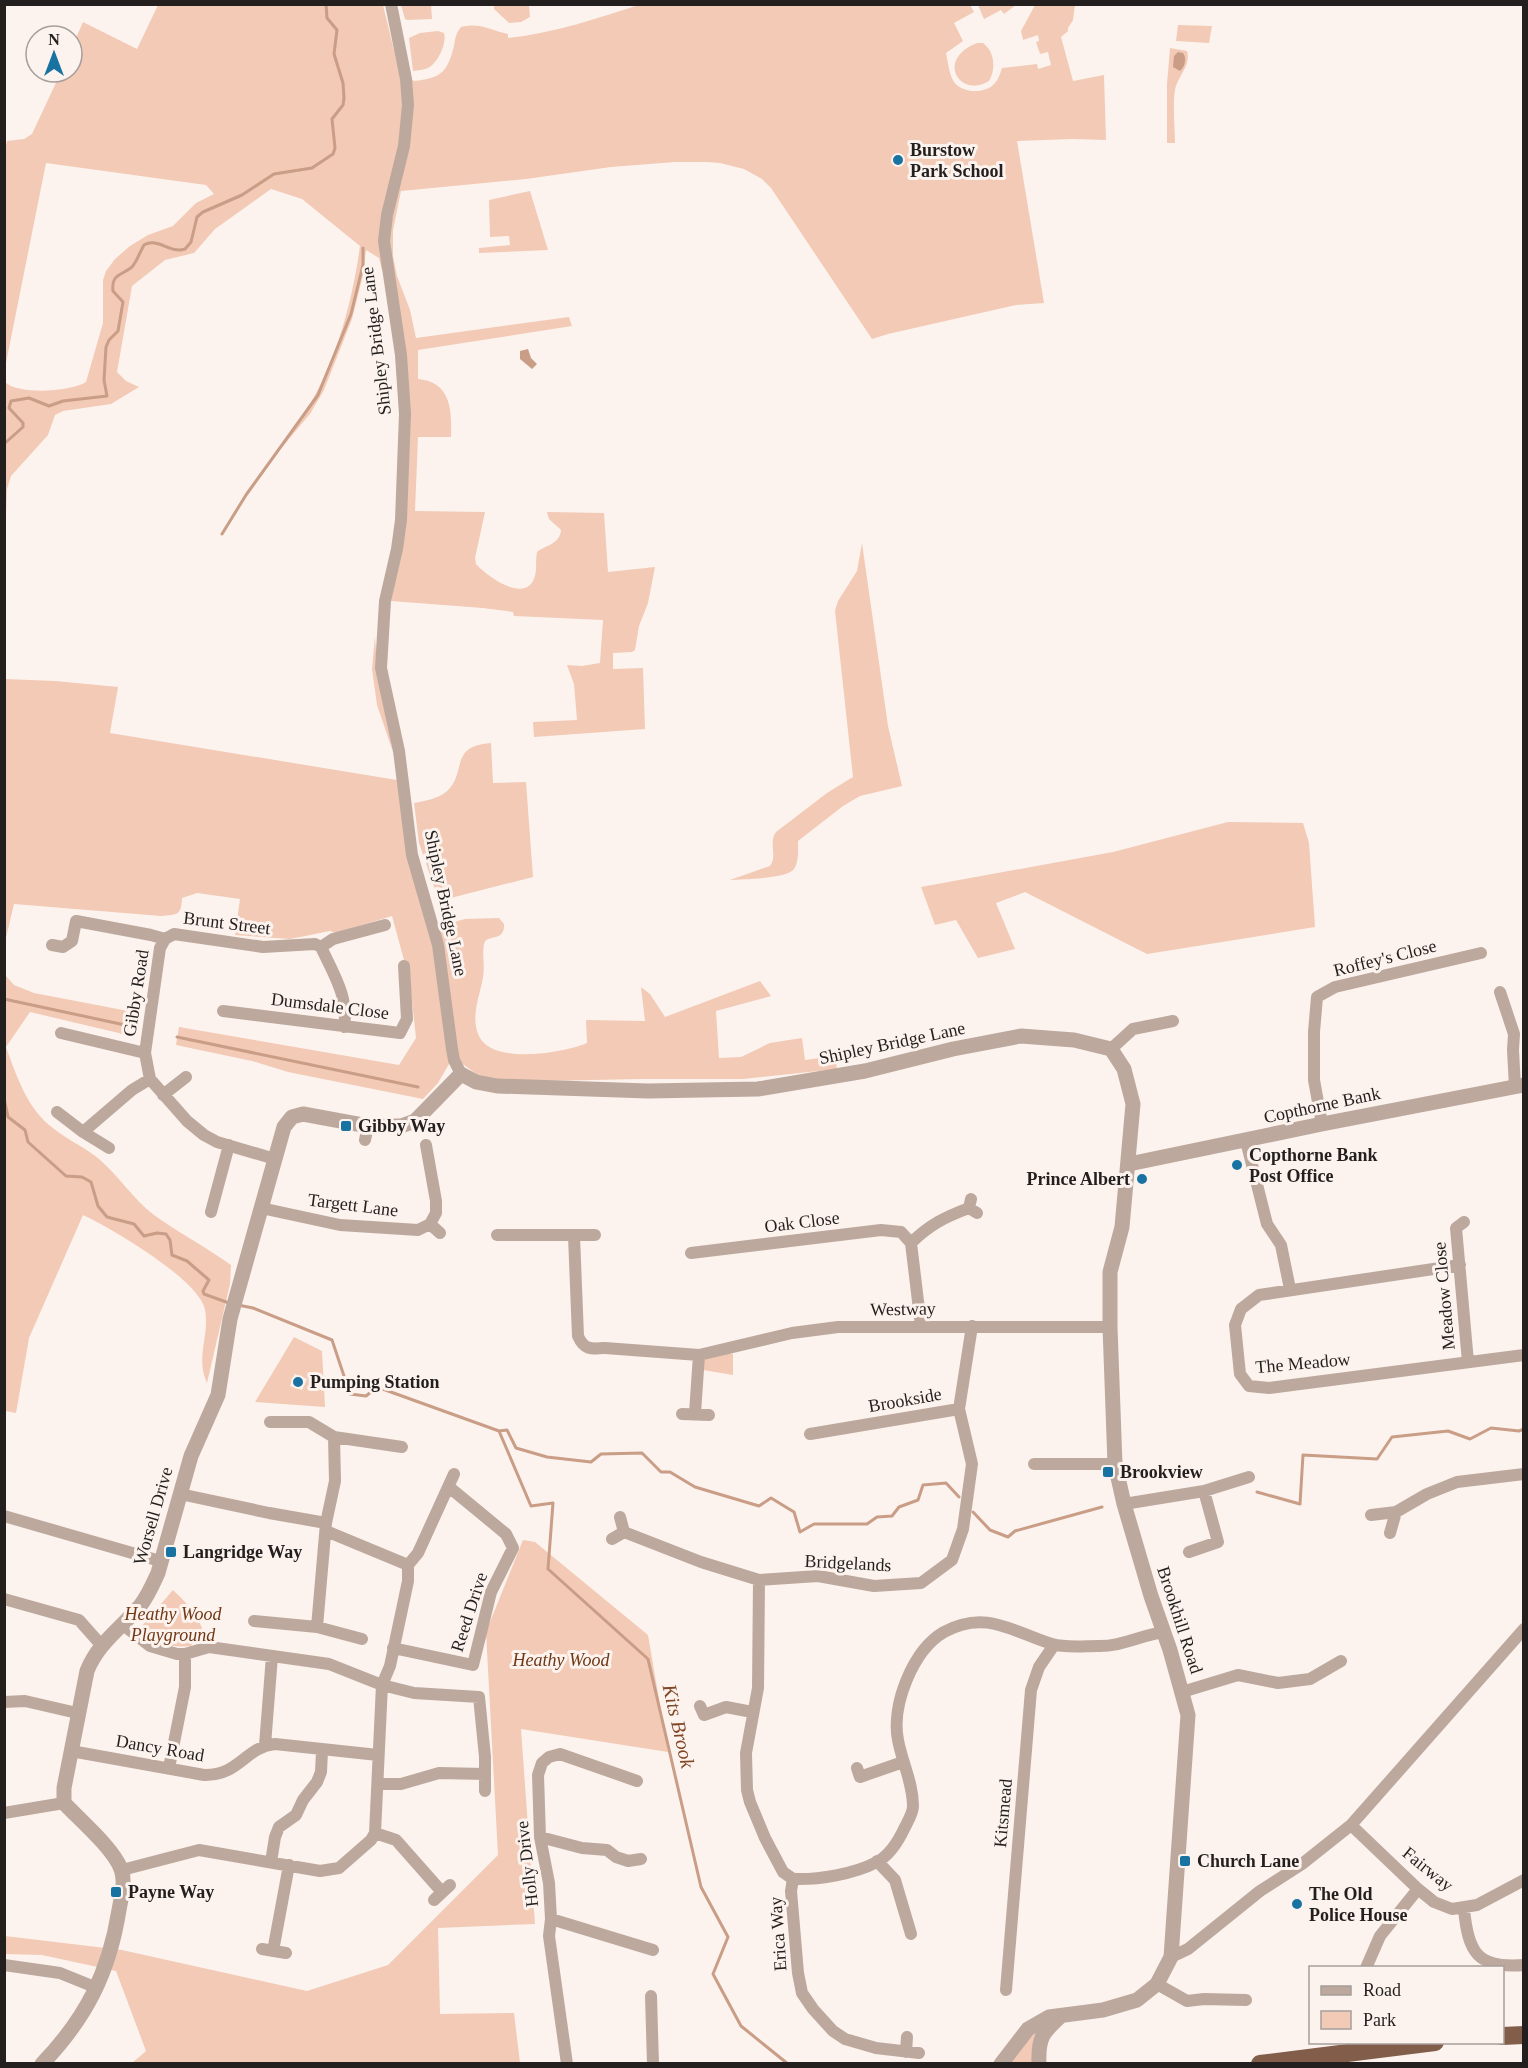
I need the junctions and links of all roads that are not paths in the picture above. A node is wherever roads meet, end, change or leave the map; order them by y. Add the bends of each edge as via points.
1 (391, 4) edge
2 (385, 925) dead end
3 (165, 939) junction
4 (52, 945) dead end
5 (321, 947) junction
6 (1481, 953) dead end
7 (404, 966) dead end
8 (1499, 998) dead end
9 (223, 1011) dead end
10 (1173, 1021) dead end
11 (344, 1027) junction
12 (61, 1034) dead end
13 (1111, 1049) junction
14 (145, 1053) junction
15 (461, 1074) junction
16 (186, 1077) dead end
17 (150, 1079) junction
18 (1519, 1086) edge
19 (163, 1095) junction
20 (57, 1112) dead end
21 (1322, 1124) junction
22 (83, 1132) junction
23 (1246, 1141) junction
24 (229, 1145) junction
25 (426, 1145) dead end
26 (109, 1148) dead end
27 (274, 1159) junction
28 (1129, 1164) junction
29 (973, 1206) dead end
30 (261, 1208) junction
31 (211, 1212) dead end
32 (430, 1224) junction
33 (1457, 1224) dead end
34 (440, 1233) dead end
35 (497, 1235) dead end
36 (596, 1235) dead end
37 (574, 1236) junction
38 (911, 1243) junction
39 (691, 1253) dead end
40 (1460, 1265) junction
41 (1290, 1289) junction
42 (921, 1326) junction
43 (972, 1326) junction
44 (1110, 1327) junction
45 (699, 1355) junction
46 (1524, 1355) edge
47 (1468, 1362) junction
48 (959, 1409) junction
49 (695, 1413) junction
50 (682, 1414) dead end
51 (709, 1415) dead end
52 (270, 1422) dead end
53 (810, 1434) dead end
54 (334, 1437) junction
55 (402, 1447) dead end
56 (1034, 1464) dead end
57 (1115, 1464) junction
58 (454, 1474) dead end
59 (1524, 1474) edge
60 (1248, 1477) dead end
61 (449, 1487) junction
62 (1203, 1491) junction
63 (180, 1494) junction
64 (1124, 1504) junction
65 (1396, 1512) junction
66 (1371, 1515) dead end
67 (620, 1517) dead end
68 (6, 1521) edge
69 (326, 1529) junction
70 (624, 1532) junction
71 (1390, 1533) dead end
72 (612, 1539) dead end
73 (1189, 1552) dead end
74 (160, 1562) junction
75 (408, 1565) junction
76 (759, 1581) junction
77 (4, 1599) edge
78 (254, 1621) dead end
79 (122, 1624) junction
80 (317, 1627) junction
81 (1524, 1629) edge
82 (1164, 1632) junction
83 (362, 1639) dead end
84 (1054, 1645) junction
85 (102, 1646) junction
86 (393, 1648) junction
87 (185, 1654) junction
88 (272, 1656) junction
89 (1341, 1660) dead end
90 (382, 1685) junction
91 (1182, 1692) junction
92 (4, 1702) edge
93 (700, 1706) dead end
94 (752, 1712) junction
95 (77, 1713) junction
96 (265, 1745) junction
97 (71, 1751) junction
98 (322, 1751) junction
99 (378, 1755) junction
100 (903, 1762) junction
101 (169, 1768) junction
102 (857, 1768) dead end
103 (485, 1774) junction
104 (637, 1780) dead end
105 (378, 1784) junction
106 (485, 1791) dead end
107 (64, 1803) junction
108 (4, 1813) edge
109 (1351, 1825) junction
110 (375, 1833) junction
111 (540, 1837) junction
112 (641, 1859) dead end
113 (878, 1861) junction
114 (271, 1862) junction
115 (289, 1865) junction
116 (122, 1870) junction
117 (793, 1879) junction
118 (1524, 1880) edge
119 (1418, 1889) junction
120 (442, 1892) dead end
121 (1464, 1909) junction
122 (551, 1919) junction
123 (911, 1934) dead end
124 (653, 1950) dead end
125 (274, 1951) dead end
126 (1171, 1957) junction
127 (4, 1965) edge
128 (1524, 1965) edge
129 (1367, 1966) edge
130 (1157, 1984) junction
131 (97, 1988) junction
132 (1006, 1990) dead end
133 (651, 1996) dead end
134 (1246, 2000) dead end
135 (1061, 2016) junction
136 (1524, 2035) edge
137 (1504, 2036) edge
138 (907, 2037) dead end
139 (1427, 2044) edge
140 (906, 2052) junction
141 (919, 2053) dead end
142 (42, 2064) edge
143 (567, 2064) edge
144 (653, 2064) edge
145 (1001, 2064) edge
146 (1039, 2064) edge
147 (1260, 2064) edge

1 - 15 street, Shipley Bridge Lane via 408,105 404,146 384,241 402,363 405,414 401,520 385,601 381,673 399,751 412,855 436,936 452,1049
2 - 5 street, Brunt Street via 333,939
3 - 4 street, Brunt Street via 70,920 72,941 63,947
3 - 5 street, Brunt Street via 174,934 252,946
3 - 14 street, Gibby Road via 160,948
5 - 11 street via 341,988
6 - 21 street, Roffey's Close via 1335,987 1317,998 1314,1080
7 - 11 street, Dumsdale Close via 407,1019 400,1033
8 - 18 street via 1514,1034
9 - 11 street, Dumsdale Close
10 - 13 street via 1133,1029
12 - 14 street, Gibby Road
13 - 15 street, Shipley Bridge Lane via 1074,1040 1021,1036 865,1071 758,1089 648,1091 497,1086
13 - 28 street via 1124,1069 1134,1104
14 - 17 street, Gibby Road
15 - 27 street, Worsell Drive via 415,1121 400,1126 367,1133 314,1115 292,1117 284,1127
16 - 19 street
17 - 19 street, Gibby Road
17 - 22 street
18 - 21 street, Copthorne Bank
19 - 24 street, Gibby Road via 198,1131
20 - 22 street
21 - 23 street, Copthorne Bank
22 - 26 street
23 - 28 street, Copthorne Bank
23 - 41 street via 1267,1224 1281,1245
24 - 27 street, Gibby Road
24 - 31 street
25 - 32 street via 436,1213
27 - 30 street, Worsell Drive
28 - 44 street, Brookhill Road via 1122,1227 1110,1272
29 - 38 street via 925,1229
30 - 32 street, Targett Lane via 370,1228 418,1230
30 - 63 street, Worsell Drive via 230,1319 218,1395 191,1456
32 - 34 street
33 - 40 street, Meadow Close
35 - 37 street
36 - 37 street
37 - 45 street, Westway via 578,1336 582,1345 590,1349
38 - 39 street, Oak Close via 901,1232 881,1230
38 - 42 street
40 - 41 street, The Meadow
40 - 47 street, Meadow Close
41 - 47 street, The Meadow via 1259,1295 1241,1310 1235,1325 1239,1369 1249,1386 1269,1388
42 - 43 street, Westway
42 - 45 street, Westway via 792,1333
43 - 44 street, Westway
43 - 48 street, Brookside
44 - 57 street, Brookhill Road
45 - 49 street
46 - 47 street, The Meadow
48 - 53 street, Brookside
48 - 76 street, Bridgelands via 972,1464 963,1529 952,1560 921,1583 874,1586 818,1576
49 - 50 street
49 - 51 street
52 - 54 street via 309,1422
54 - 55 street
54 - 69 street via 335,1481
56 - 57 street
57 - 64 street, Brookhill Road
58 - 61 street
59 - 65 street via 1456,1482
60 - 62 street
61 - 75 street via 418,1553
61 - 86 street, Reed Drive via 506,1534 513,1548 491,1592 473,1665
62 - 64 street
62 - 73 street via 1218,1542
63 - 69 street
63 - 74 street, Worsell Drive
64 - 82 street, Brookhill Road
65 - 66 street
65 - 71 street
67 - 70 street
68 - 74 street
69 - 75 street
69 - 80 street
70 - 72 street
70 - 76 street, Bridgelands
74 - 79 street, Worsell Drive via 150,1590
75 - 86 street
76 - 94 street, Erica Way via 758,1688
77 - 85 street via 79,1620
78 - 80 street
79 - 85 street, Worsell Drive
79 - 87 street via 150,1646
80 - 83 street
81 - 109 street
82 - 84 street via 1115,1645
82 - 91 street, Brookhill Road
84 - 100 street via 998,1624 979,1622 960,1626 933,1640 905,1681 897,1730
84 - 132 street, Kitsmead via 1039,1667 1031,1690
85 - 95 street, Worsell Drive via 92,1657
86 - 90 street
87 - 88 street via 208,1647
87 - 101 street via 186,1687
88 - 90 street via 329,1664
88 - 96 street
89 - 91 street via 1310,1679 1278,1683 1238,1675
90 - 99 street
90 - 103 street via 414,1693 479,1697
91 - 126 street, Brookhill Road via 1188,1715
92 - 95 street via 25,1701
93 - 94 street via 704,1715 726,1707
94 - 117 street, Erica Way via 746,1753 747,1790 765,1838 783,1872
95 - 97 street, Worsell Drive
96 - 98 street
96 - 101 street, Dancy Road via 217,1775
97 - 101 street, Dancy Road
97 - 107 street, Worsell Drive
98 - 99 street
98 - 114 street via 317,1782 296,1815 279,1827
99 - 105 street
100 - 102 street via 860,1777
100 - 113 street via 913,1808 902,1834
103 - 105 street via 438,1773 401,1784
103 - 106 street
104 - 111 street, Holly Drive via 561,1754 549,1757 538,1775
105 - 110 street
107 - 108 street
107 - 116 street via 110,1851
109 - 119 street, Fairway
109 - 126 street via 1188,1949
110 - 115 street via 339,1868 320,1871
110 - 120 street via 396,1840
111 - 112 street via 607,1850 628,1861
111 - 122 street, Holly Drive
113 - 117 street via 822,1878
113 - 123 street via 895,1880
114 - 115 street
114 - 116 street via 194,1850
115 - 125 street
116 - 131 street via 117,1926
117 - 140 street, Erica Way via 795,1950 806,1999 823,2022 845,2039
118 - 121 street, Fairway
119 - 121 street, Fairway via 1434,1902
119 - 129 street via 1380,1936
121 - 128 street via 1466,1927 1480,1957 1494,1965
122 - 124 street
122 - 143 street, Holly Drive via 549,1936
126 - 130 street, Brookhill Road
127 - 131 street via 60,1973
130 - 134 street via 1187,2001 1232,1995
130 - 135 street, Brookhill Road via 1137,2000 1117,2008
131 - 142 street via 75,2027
133 - 144 street
135 - 145 street, Brookhill Road via 1049,2017 1028,2029
135 - 146 street via 1041,2035
136 - 137 highway
138 - 140 street
139 - 147 highway
140 - 141 street, Erica Way

